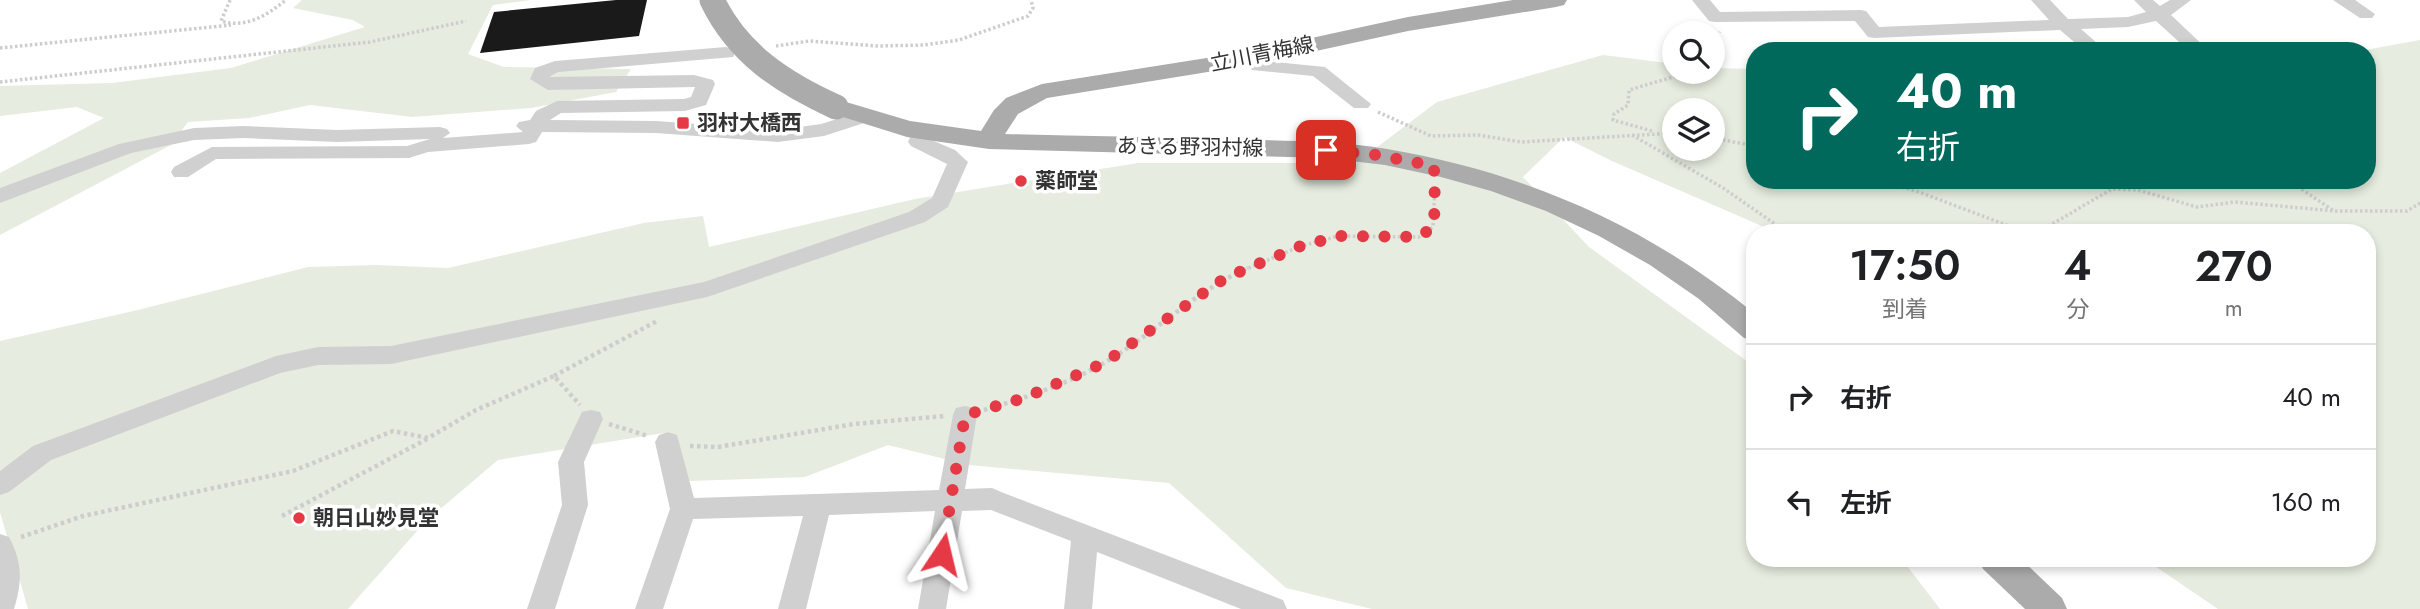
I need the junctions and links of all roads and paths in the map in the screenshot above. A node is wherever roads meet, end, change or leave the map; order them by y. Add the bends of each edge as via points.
1 (230, 0) edge
2 (286, 0) edge
3 (712, 0) edge
4 (1031, 0) edge
5 (1556, 0) edge
6 (1701, 0) edge
7 (2040, 0) edge
8 (2143, 0) edge
9 (2182, 0) edge
10 (2342, 0) edge
11 (2366, 14) dead end
12 (2159, 15) junction
13 (466, 22) dead end
14 (232, 25) junction
15 (2064, 25) junction
16 (2086, 42) edge
17 (2190, 42) edge
18 (774, 46) dead end
19 (0, 48) edge
20 (726, 53) dead end
21 (1251, 58) junction
22 (1662, 80) edge
23 (0, 82) edge
24 (1361, 104) joint
25 (863, 117) junction
26 (538, 126) junction
27 (922, 132) junction
28 (1660, 133) joint
29 (1632, 135) junction
30 (1725, 140) edge
31 (989, 141) junction
32 (1746, 144) edge
33 (1434, 166) junction
34 (181, 172) dead end
35 (1909, 189) edge
36 (2112, 189) edge
37 (2112, 189) edge
38 (2302, 189) edge
39 (0, 196) edge
40 (2420, 203) edge
41 (2335, 211) junction
42 (1775, 224) edge
43 (2004, 224) edge
44 (2054, 224) edge
45 (660, 319) dead end
46 (1746, 323) edge
47 (554, 376) junction
48 (965, 415) junction
49 (591, 419) junction
50 (428, 438) junction
51 (668, 442) junction
52 (0, 485) edge
53 (951, 500) junction
54 (819, 504) junction
55 (683, 509) junction
56 (282, 516) dead end
57 (1085, 535) junction
58 (6, 542) edge
59 (2005, 567) edge
60 (1219, 598) edge
61 (0, 609) edge
62 (541, 609) edge
63 (649, 609) edge
64 (792, 609) edge
65 (932, 609) edge
66 (1078, 609) edge
67 (1273, 609) edge
68 (2049, 609) edge

1 - 14 path via 220,21
2 - 14 path via 262,17
3 - 25 main road, あきる野羽村線, bridge via 724,25 748,54 782,80
4 - 18 path via 1028,16 959,40 923,45 810,41
5 - 21 main road, 立川青梅線 via 1408,24
6 - 15 street via 1715,17 1860,15 1874,33
7 - 15 street
8 - 12 street
9 - 12 street
10 - 11 street
12 - 15 street via 2128,22
12 - 17 street
13 - 23 path via 370,42
14 - 19 path
15 - 16 street
20 - 26 street via 555,67 542,72 539,79 548,84 706,84 699,101 685,105 557,107 543,115
21 - 24 street via 1259,66 1318,71
21 - 31 main road, 立川青梅線 via 1036,93 1004,113
22 - 28 path via 1629,90 1628,106 1614,114 1613,120
24 - 29 path via 1431,136 1478,135 1521,142
25 - 26 street via 824,130 778,136 656,127
25 - 27 main road, あきる野羽村線
26 - 34 street via 529,138 425,146 409,152 212,153
26 - 39 street via 385,135 194,134 126,148
27 - 31 main road, あきる野羽村線
27 - 52 street via 918,142 958,162 941,202 917,217 707,289 391,355 318,356 275,365 42,453
28 - 29 path
29 - 42 path
30 - 32 path
31 - 33 main road, あきる野羽村線 via 1326,150
33 - 46 main road, あきる野羽村線 via 1518,190 1606,227 1687,275
33 - 48 path via 1433,227 1419,237 1339,236 1301,246 1225,278 1104,363 1024,398
35 - 43 path
36 - 41 path via 2138,190 2197,207 2235,202
37 - 44 path
38 - 41 path
40 - 41 path via 2407,211
45 - 47 path
47 - 49 path
47 - 50 path via 476,410
48 - 51 path via 910,417 707,449
48 - 53 street
49 - 51 path
49 - 62 street via 571,462 575,505
50 - 56 path
50 - 58 path via 393,430 293,471 83,516
51 - 55 street
53 - 54 street
53 - 57 street via 992,499
53 - 65 street
54 - 55 street
54 - 64 street
55 - 63 street
57 - 60 street
57 - 66 street
58 - 61 street via 8,582
59 - 68 main road
60 - 67 street

